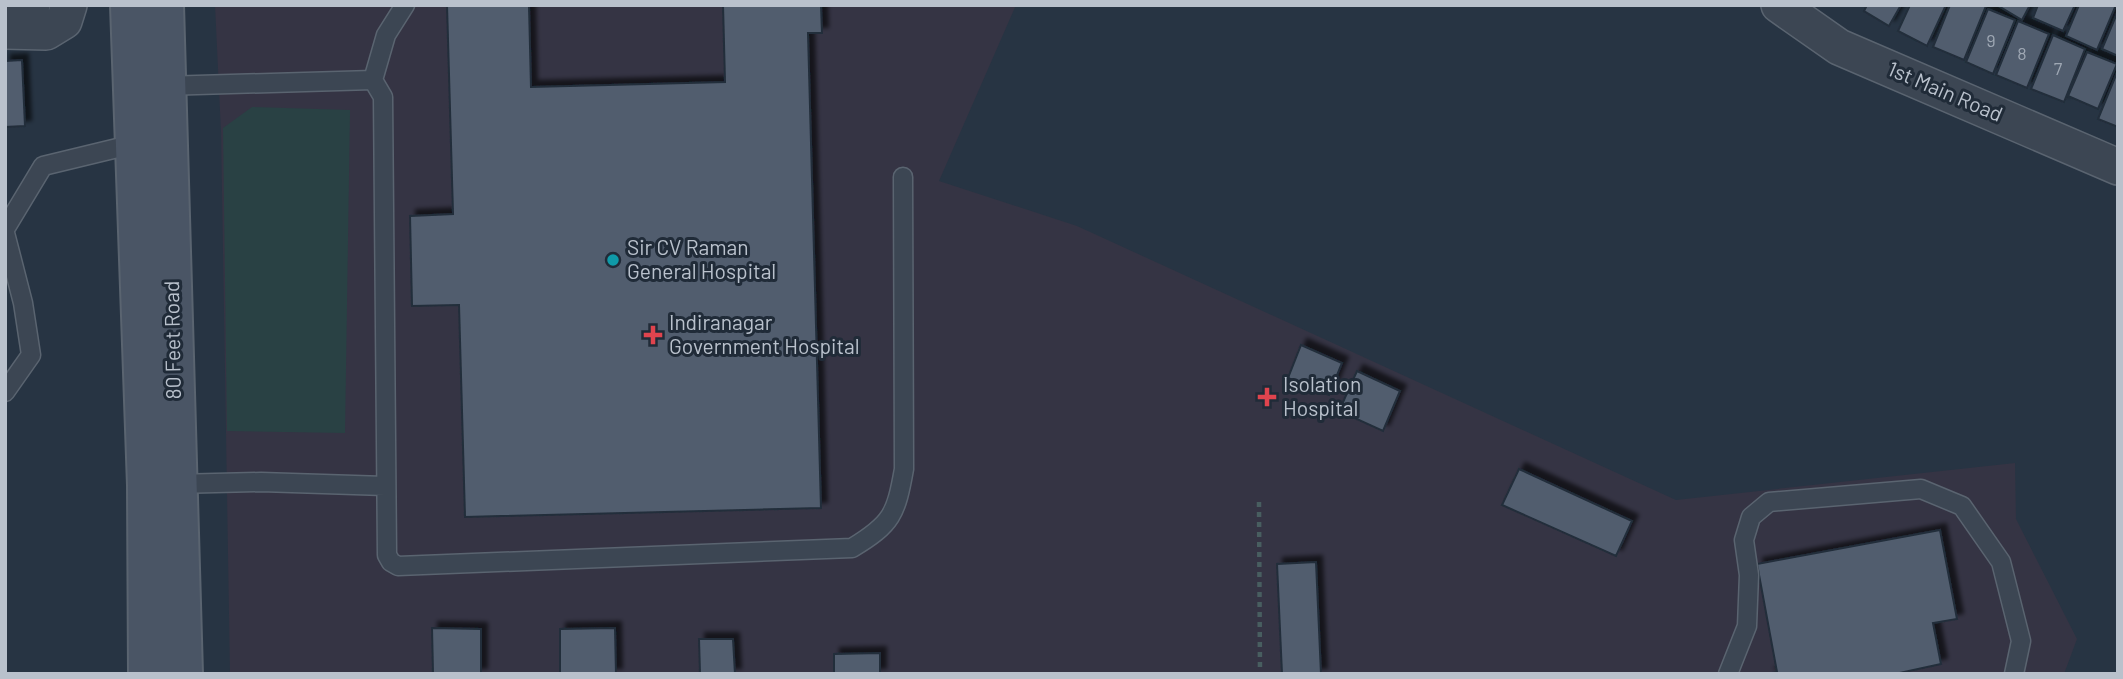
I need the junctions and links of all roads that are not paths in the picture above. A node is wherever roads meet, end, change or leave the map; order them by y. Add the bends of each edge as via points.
1 (32, 5) edge
2 (69, 5) edge
3 (130, 5) edge
4 (164, 5) edge
5 (405, 5) edge
6 (1779, 5) edge
7 (5, 11) edge
8 (5, 31) edge
9 (373, 80) junction
10 (150, 87) junction
11 (134, 144) junction
12 (2118, 167) edge
13 (903, 177) dead end
14 (5, 231) edge
15 (5, 392) edge
16 (161, 485) junction
17 (385, 486) junction
18 (148, 674) edge
19 (183, 674) edge
20 (1728, 674) edge
21 (2014, 674) edge

1 - 7 street
2 - 8 street via 64,21 46,32
3 - 10 main road, 80 Feet Road
4 - 10 main road, 80 Feet Road
5 - 9 lane via 386,35
6 - 12 street, 1st Main Road via 1839,47
9 - 10 lane
9 - 17 lane via 383,97
10 - 11 main road, 80 Feet Road
10 - 16 main road, 80 Feet Road
11 - 14 lane via 43,166
11 - 16 main road, 80 Feet Road
13 - 17 lane via 904,469 898,501 881,530 852,548 398,566 387,555
14 - 15 lane via 31,355
16 - 17 lane
16 - 18 main road, 80 Feet Road
16 - 19 main road, 80 Feet Road
20 - 21 lane via 1747,626 1749,575 1744,540 1751,517 1769,502 1921,489 1962,506 2001,562 2021,641

